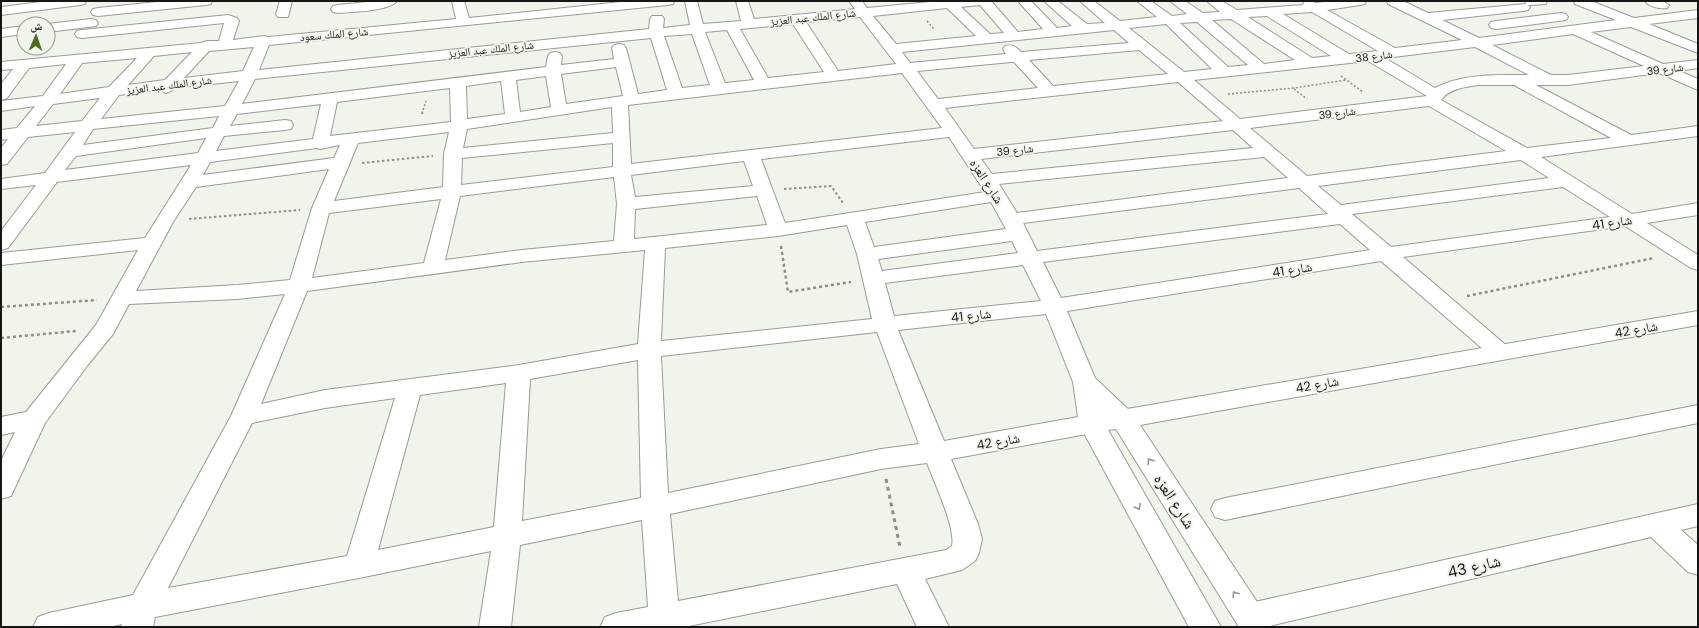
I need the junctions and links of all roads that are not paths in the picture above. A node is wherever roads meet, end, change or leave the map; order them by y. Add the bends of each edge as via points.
1 (80, 1) edge
2 (107, 1) edge
3 (206, 1) edge
4 (220, 1) edge
5 (286, 1) edge
6 (458, 1) edge
7 (661, 1) edge
8 (691, 1) edge
9 (742, 1) edge
10 (983, 1) edge
11 (1024, 1) edge
12 (1050, 1) edge
13 (1086, 1) edge
14 (1143, 1) edge
15 (1176, 1) edge
16 (1213, 1) edge
17 (1360, 1) edge
18 (1393, 1) edge
19 (1484, 1) edge
20 (1580, 1) edge
21 (182, 2) edge
22 (388, 2) edge
23 (1534, 2) edge
24 (948, 3) edge
25 (44, 4) edge
26 (593, 4) edge
27 (1307, 4) edge
28 (338, 5) edge
29 (609, 6) junction
30 (1609, 6) edge
31 (540, 7) edge
32 (859, 7) edge
33 (1662, 7) edge
34 (1502, 9) junction
35 (570, 10) junction
36 (1, 11) edge
37 (1270, 12) junction
38 (283, 14) dead end
39 (1234, 14) junction
40 (34, 16) edge
41 (1571, 16) junction
42 (1633, 16) junction
43 (1695, 16) edge
44 (1428, 17) junction
45 (1201, 18) junction
46 (482, 19) junction
47 (797, 19) junction
48 (208, 20) junction
49 (1170, 20) junction
50 (463, 21) junction
51 (1529, 21) junction
52 (90, 23) junction
53 (748, 24) junction
54 (434, 25) junction
55 (731, 25) junction
56 (1116, 26) junction
57 (56, 27) edge
58 (397, 28) junction
59 (697, 28) junction
60 (1084, 29) junction
61 (16, 30) edge
62 (1455, 31) junction
63 (1577, 31) junction
64 (656, 32) junction
65 (1053, 32) junction
66 (1, 33) edge
67 (332, 34) junction
68 (616, 37) junction
69 (1015, 37) junction
70 (993, 39) junction
71 (264, 40) junction
72 (573, 41) junction
73 (1319, 42) junction
74 (557, 43) junction
75 (1479, 43) junction
76 (225, 44) junction
77 (207, 45) junction
78 (1141, 46) junction
79 (1283, 46) junction
80 (892, 49) junction
81 (1698, 49) edge
82 (481, 50) junction
83 (151, 51) junction
84 (1393, 53) junction
85 (435, 55) junction
86 (1372, 56) junction
87 (1017, 57) junction
88 (78, 58) junction
89 (1346, 59) junction
90 (59, 60) junction
91 (623, 62) junction
92 (26, 63) junction
93 (1309, 63) junction
94 (1698, 64) edge
95 (1, 66) edge
96 (907, 68) junction
97 (1260, 68) junction
98 (1663, 69) junction
99 (553, 70) junction
100 (1225, 73) junction
101 (311, 74) junction
102 (834, 75) junction
103 (249, 76) junction
104 (508, 76) junction
105 (381, 77) junction
106 (1181, 77) junction
107 (481, 78) junction
108 (1516, 79) junction
109 (1549, 80) junction
110 (458, 82) junction
111 (763, 83) junction
112 (170, 84) junction
113 (1698, 85) edge
114 (430, 86) junction
115 (719, 89) junction
116 (114, 91) junction
117 (1050, 92) junction
118 (676, 94) junction
119 (1, 95) edge
120 (330, 98) junction
121 (1434, 98) junction
122 (48, 100) junction
123 (626, 100) junction
124 (934, 104) junction
125 (1, 106) edge
126 (231, 110) junction
127 (559, 110) junction
128 (513, 117) junction
129 (140, 119) junction
130 (87, 125) junction
131 (286, 125) junction
132 (1235, 125) junction
133 (459, 126) junction
134 (217, 132) junction
135 (952, 132) junction
136 (22, 133) junction
137 (1696, 133) edge
138 (1, 135) edge
139 (621, 136) junction
140 (351, 139) junction
141 (1628, 140) junction
142 (126, 144) junction
143 (320, 144) junction
144 (275, 149) junction
145 (70, 152) junction
146 (1266, 152) junction
147 (453, 154) junction
148 (1524, 154) junction
149 (751, 155) junction
150 (970, 155) junction
151 (203, 158) junction
152 (1, 160) edge
153 (338, 168) junction
154 (622, 171) junction
155 (50, 178) junction
156 (987, 180) junction
157 (1566, 181) junction
158 (190, 182) junction
159 (1302, 182) junction
160 (1, 184) edge
161 (764, 190) junction
162 (452, 192) junction
163 (997, 196) junction
164 (626, 204) junction
165 (321, 208) junction
166 (1698, 209) edge
167 (1339, 214) junction
168 (854, 219) junction
169 (1629, 220) junction
170 (1014, 226) junction
171 (778, 230) junction
172 (151, 243) junction
173 (655, 243) junction
174 (624, 245) junction
175 (1, 248) edge
176 (867, 254) junction
177 (1384, 254) junction
178 (1690, 258) edge
179 (1029, 259) junction
180 (433, 267) junction
181 (873, 278) junction
182 (299, 286) junction
183 (123, 298) junction
184 (1054, 306) junction
185 (1698, 318) edge
186 (885, 325) junction
187 (649, 350) junction
188 (1500, 352) junction
189 (519, 373) junction
190 (1085, 382) junction
191 (410, 387) junction
192 (1698, 414) edge
193 (243, 416) junction
194 (34, 419) junction
195 (1123, 419) junction
196 (1092, 424) junction
197 (1, 426) edge
198 (935, 452) junction
199 (1, 489) edge
200 (656, 506) junction
201 (1225, 510) dead end
202 (1698, 515) edge
203 (1656, 525) junction
204 (507, 535) junction
205 (1698, 563) edge
206 (359, 566) junction
207 (906, 571) junction
208 (664, 616) junction
209 (140, 617) edge
210 (1253, 622) edge
211 (49, 627) edge
212 (495, 627) edge
213 (616, 627) edge
214 (933, 627) edge
215 (1205, 627) edge

1 - 25 street
2 - 52 street
3 - 21 street
4 - 48 street
5 - 38 street
6 - 50 street
7 - 29 street, شارع الملك سعود
7 - 64 street
8 - 59 street
9 - 53 street
10 - 24 street, شارع الملك عبد العزيز
10 - 69 street
11 - 65 street
12 - 60 street
13 - 56 street
14 - 49 street
15 - 45 street
16 - 39 street
17 - 27 street
18 - 44 street
19 - 34 street
20 - 30 street
21 - 52 street
22 - 28 street
22 - 58 street
23 - 34 street
23 - 41 street
24 - 32 street, شارع الملك عبد العزيز via 914,8
24 - 70 street
25 - 36 street
25 - 40 street
26 - 29 street, شارع الملك سعود
26 - 35 street, شارع الملك سعود
27 - 37 street
27 - 84 street
28 - 67 street
29 - 68 street
30 - 41 street
30 - 42 street
31 - 35 street, شارع الملك سعود
31 - 46 street, شارع الملك سعود
32 - 47 street, شارع الملك عبد العزيز
32 - 80 street, شارع العزه
33 - 42 street, شارع 38
33 - 43 street, شارع 38
34 - 44 street
34 - 51 street
35 - 72 street
37 - 39 street
37 - 73 street
39 - 45 street
39 - 79 street
41 - 51 street
42 - 63 street, شارع 38
42 - 81 street
44 - 62 street
45 - 49 street
45 - 97 street
46 - 50 street, شارع الملك سعود
46 - 82 street
47 - 53 street, شارع الملك عبد العزيز
47 - 102 street
48 - 52 street
48 - 76 street via 232,21
49 - 56 street
49 - 100 street
50 - 54 street, شارع الملك سعود
51 - 62 street
52 - 57 street
52 - 90 street
53 - 55 street, شارع الملك عبد العزيز
54 - 58 street, شارع الملك سعود
54 - 85 street
55 - 59 street, شارع الملك عبد العزيز
55 - 111 street
56 - 60 street
56 - 78 street
58 - 67 street, شارع الملك سعود
59 - 64 street, شارع الملك عبد العزيز
59 - 115 street
60 - 65 street
61 - 66 street
62 - 75 street
63 - 75 street, شارع 38
63 - 98 street
64 - 68 street, شارع الملك عبد العزيز
64 - 118 street
65 - 69 street
67 - 71 street, شارع الملك سعود
67 - 101 street
68 - 72 street, شارع الملك عبد العزيز
68 - 91 street
69 - 70 street
70 - 80 street
70 - 87 street
71 - 76 street, شارع الملك سعود
71 - 103 street
72 - 74 street, شارع الملك عبد العزيز
73 - 79 street
73 - 89 street
74 - 82 street, شارع الملك عبد العزيز
74 - 99 street
75 - 84 street, شارع 38
75 - 109 street
76 - 77 street, شارع الملك سعود
77 - 83 street, شارع الملك سعود
77 - 112 street
78 - 87 street
78 - 106 street
79 - 93 street
80 - 96 street, شارع العزه
82 - 85 street, شارع الملك عبد العزيز
82 - 107 street
83 - 88 street, شارع الملك سعود
83 - 116 street
84 - 86 street, شارع 38
85 - 105 street, شارع الملك عبد العزيز
85 - 114 street
86 - 89 street, شارع 38
86 - 121 street
87 - 96 street
87 - 117 street
88 - 90 street, شارع الملك سعود
88 - 122 street
89 - 93 street, شارع 38
90 - 92 street, شارع الملك سعود
91 - 99 street
91 - 123 street
92 - 95 street, شارع الملك سعود
92 - 119 street
93 - 97 street, شارع 38
94 - 98 street, شارع 39
96 - 102 street
96 - 124 street, شارع العزه
97 - 100 street, شارع 38
98 - 109 street, شارع 39
98 - 113 street
99 - 104 street
99 - 127 street
100 - 106 street, شارع 38
101 - 103 street, شارع الملك عبد العزيز
101 - 105 street, شارع الملك عبد العزيز
101 - 120 street
101 - 126 street
101 - 131 street
102 - 111 street
103 - 112 street, شارع الملك عبد العزيز
103 - 126 street
104 - 107 street
104 - 128 street
105 - 114 street
105 - 120 street
106 - 117 street, شارع 38
106 - 132 street
107 - 110 street
108 - 109 street, شارع 39
108 - 121 street, شارع 39 via 1464,82 1450,86
108 - 141 street
110 - 114 street
110 - 133 street
111 - 115 street
112 - 116 street, شارع الملك عبد العزيز
112 - 129 street
115 - 118 street
116 - 122 street, شارع الملك عبد العزيز
116 - 130 street
117 - 124 street, شارع 38
118 - 123 street
120 - 143 street
121 - 132 street, شارع 39
121 - 148 street
122 - 125 street, شارع الملك عبد العزيز
122 - 136 street
123 - 127 street
123 - 139 street
124 - 135 street, شارع العزه
126 - 129 street
126 - 134 street
127 - 128 street
128 - 133 street
129 - 130 street
129 - 142 street
130 - 136 street
130 - 145 street
131 - 134 street
131 - 144 street
132 - 146 street
132 - 150 street, شارع 39
133 - 140 street
133 - 147 street
134 - 142 street
134 - 151 street
135 - 149 street
135 - 150 street, شارع العزه
136 - 138 street
136 - 152 street
137 - 141 street
139 - 147 street
139 - 154 street
140 - 143 street
140 - 153 street
141 - 148 street
142 - 145 street
143 - 144 street
144 - 151 street
145 - 155 street
146 - 156 street
146 - 159 street
147 - 162 street
148 - 157 street
148 - 159 street
149 - 154 street
149 - 161 street
150 - 156 street, شارع العزه
151 - 155 street
151 - 158 street
153 - 158 street
153 - 165 street
154 - 162 street
154 - 164 street
155 - 160 street
155 - 175 street
156 - 163 street, شارع العزه
157 - 167 street
157 - 169 street
158 - 172 street
159 - 167 street
159 - 170 street
161 - 164 street
161 - 171 street
162 - 165 street
162 - 180 street
163 - 168 street
163 - 170 street, شارع العزه
164 - 174 street
165 - 182 street
166 - 169 street, شارع 41
167 - 177 street
167 - 179 street
168 - 171 street
168 - 176 street
169 - 177 street, شارع 41
169 - 178 street
170 - 176 street
170 - 179 street, شارع العزه
171 - 173 street
172 - 175 street
172 - 183 street
173 - 174 street
173 - 187 street
174 - 180 street
176 - 181 street
177 - 184 street, شارع 41
177 - 188 street
179 - 181 street
179 - 184 street, شارع العزه
180 - 182 street
181 - 186 street
182 - 183 street
182 - 193 street
183 - 194 street via 105,329
184 - 186 street, شارع 41
184 - 190 street, شارع العزه
185 - 188 street, شارع 42
186 - 187 street, شارع 41
186 - 198 street
187 - 189 street, شارع 41
187 - 200 street
188 - 195 street, شارع 42
189 - 191 street, شارع 41
189 - 204 street
190 - 195 street, شارع العزه
190 - 196 street, شارع العزه
191 - 193 street, شارع 41 via 325,399
191 - 206 street
192 - 201 street
193 - 209 street
194 - 197 street
194 - 199 street
195 - 196 street, شارع 42
210 -> 195 street, شارع العزه
196 - 198 street, شارع 42
196 -> 215 street, شارع العزه
198 - 200 street, شارع 42 via 881,459
198 - 207 street via 964,524 968,539 967,547 964,553 952,561
200 - 204 street, شارع 42
200 - 208 street
202 - 203 street, شارع 43
203 - 205 street
203 - 210 street, شارع 43
204 - 206 street, شارع 42
204 - 212 street
206 - 209 street, شارع 42
207 - 208 street
207 - 214 street
208 - 213 street
209 - 211 street, شارع 42

